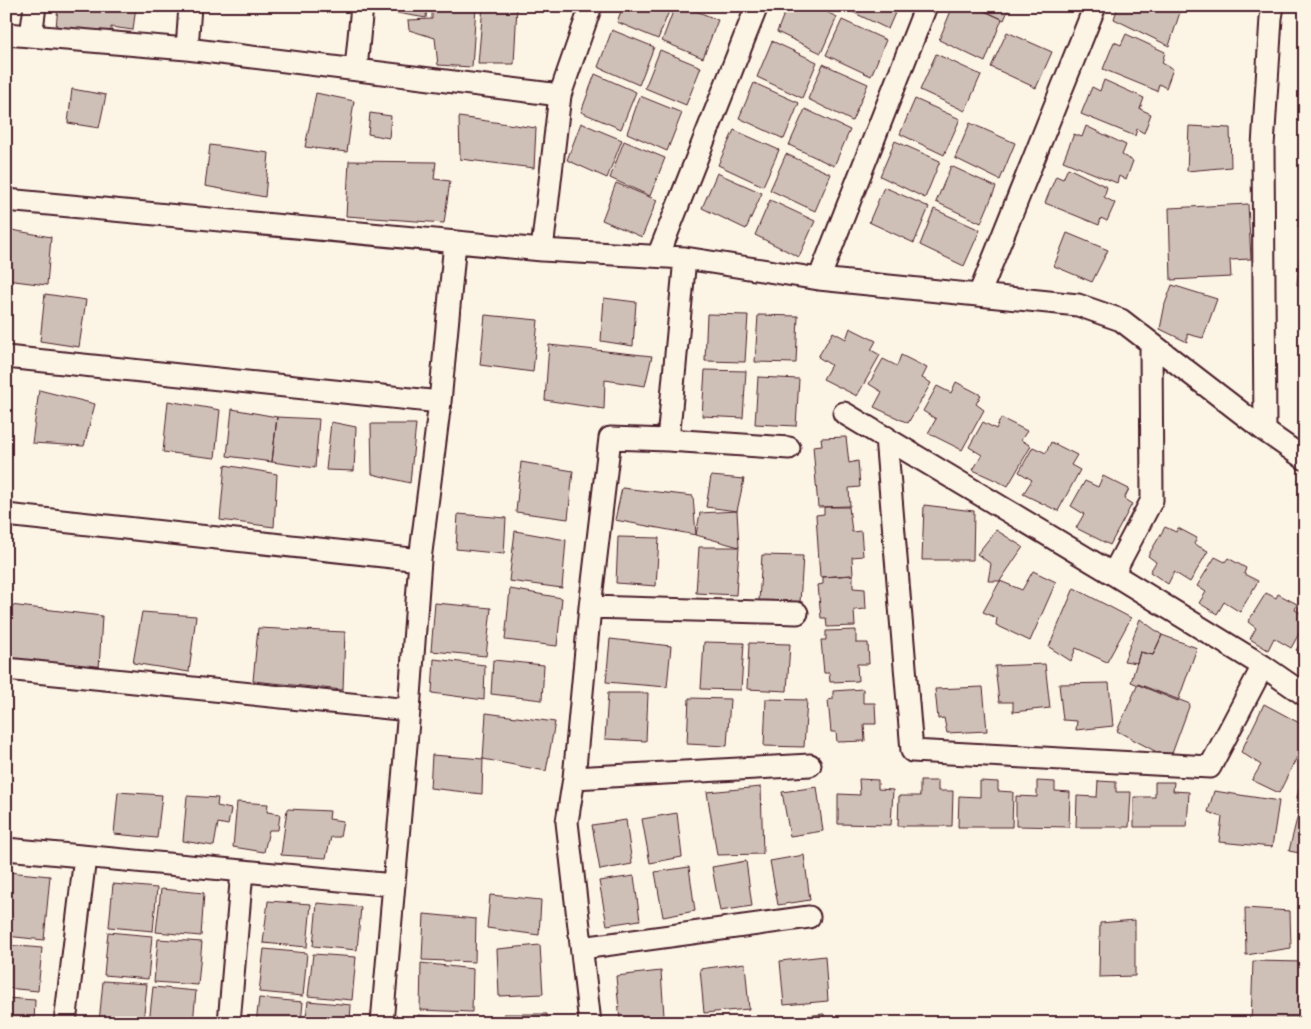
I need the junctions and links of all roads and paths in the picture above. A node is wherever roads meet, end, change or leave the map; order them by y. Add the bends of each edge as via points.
1 (35, 6) edge
2 (190, 6) edge
3 (362, 6) edge
4 (591, 6) edge
5 (757, 6) edge
6 (926, 6) edge
7 (1095, 6) edge
8 (1273, 6) edge
9 (6, 34) edge
10 (31, 36) junction
11 (187, 49) junction
12 (356, 69) junction
13 (560, 95) junction
14 (6, 200) edge
15 (455, 242) junction
16 (542, 250) junction
17 (658, 256) junction
18 (685, 258) junction
19 (819, 279) junction
20 (979, 295) junction
21 (1151, 344) junction
22 (6, 357) edge
23 (440, 402) junction
24 (844, 412) dead end
25 (1265, 431) junction
26 (886, 437) junction
27 (668, 440) junction
28 (789, 448) dead end
29 (1305, 459) edge
30 (6, 515) edge
31 (420, 560) junction
32 (1113, 574) junction
33 (590, 607) junction
34 (797, 613) dead end
35 (1262, 666) junction
36 (6, 669) edge
37 (1305, 695) edge
38 (409, 710) junction
39 (810, 765) dead end
40 (574, 778) junction
41 (6, 849) edge
42 (85, 857) junction
43 (242, 871) junction
44 (394, 885) junction
45 (809, 916) dead end
46 (582, 948) junction
47 (65, 1023) edge
48 (229, 1023) edge
49 (382, 1023) edge
50 (590, 1023) edge

1 - 10 street
2 - 11 street
3 - 12 street
4 - 13 street
5 - 17 street
6 - 19 street
7 - 20 street
8 - 25 street via 1262,146
9 - 10 street
10 - 11 street
11 - 12 street
12 - 13 street
13 - 16 street
14 - 15 street
15 - 16 street
15 - 23 street
16 - 17 street
17 - 18 street
18 - 19 street
18 - 27 street
19 - 20 street
20 - 21 street via 1078,306 1121,320
21 - 25 street
21 - 32 street via 1152,500
22 - 23 street
23 - 31 street
24 - 26 street
25 - 29 street
26 - 32 street
26 - 35 street via 912,751 1210,767
27 - 28 street
27 - 33 street via 610,438
30 - 31 street
31 - 38 street
32 - 35 street
33 - 34 street
33 - 40 street
35 - 37 street
36 - 38 street
38 - 44 street
39 - 40 street
40 - 46 street via 567,822
41 - 42 street
42 - 43 street
42 - 47 street
43 - 44 street
43 - 48 street
44 - 49 street
45 - 46 street
46 - 50 street

